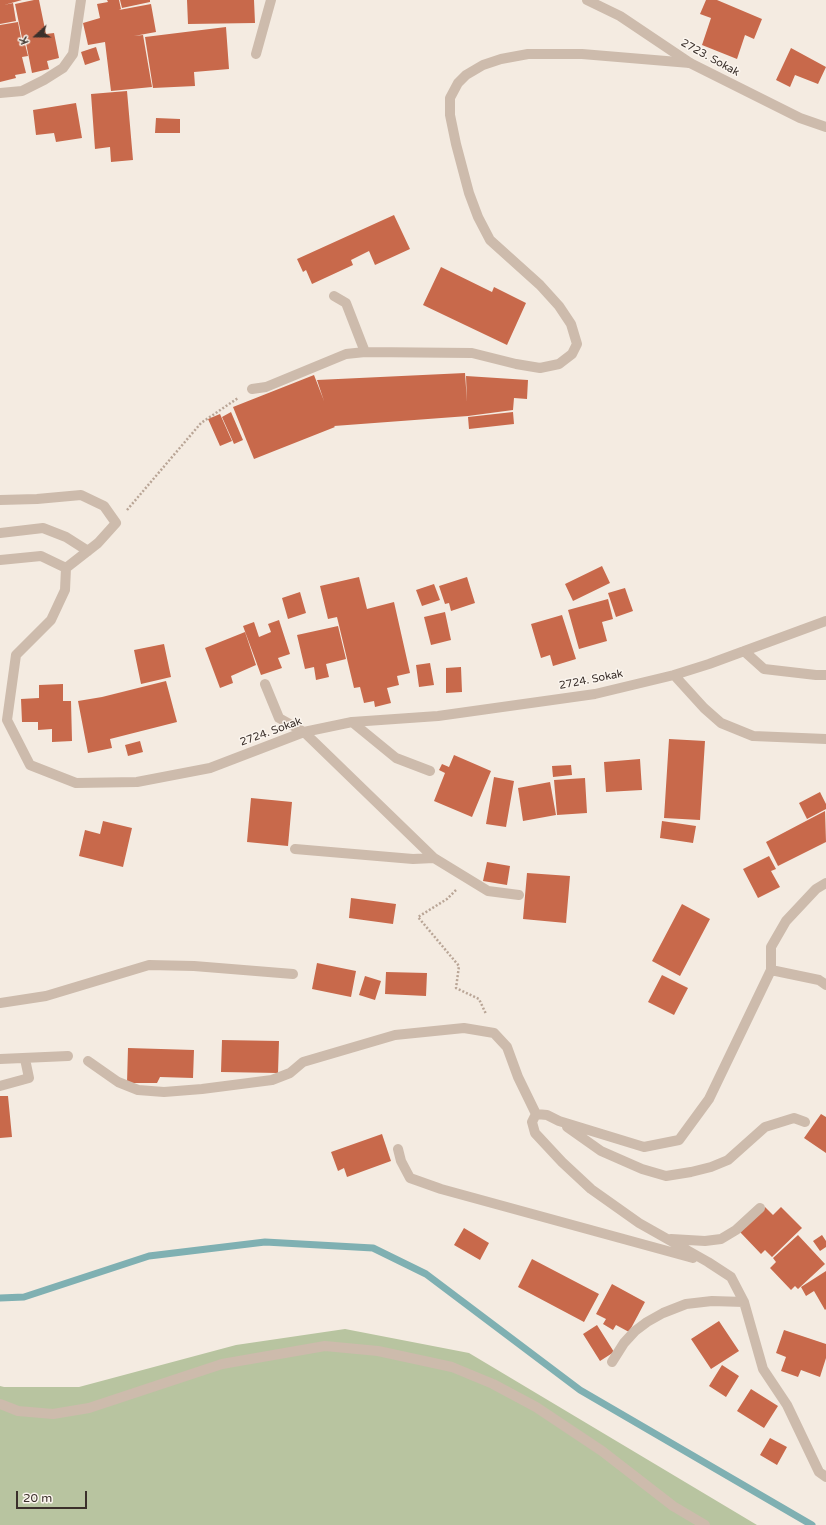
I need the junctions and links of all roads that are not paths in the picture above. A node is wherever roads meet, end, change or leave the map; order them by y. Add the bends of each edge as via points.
1 (81, 0) edge
2 (271, 0) edge
3 (587, 0) edge
4 (256, 54) dead end
5 (690, 63) junction
6 (0, 93) edge
7 (826, 127) edge
8 (334, 296) dead end
9 (365, 352) junction
10 (252, 389) road end
11 (0, 500) edge
12 (0, 533) edge
13 (88, 551) junction
14 (0, 560) edge
15 (66, 568) junction
16 (826, 621) edge
17 (744, 651) junction
18 (674, 675) junction
19 (826, 675) edge
20 (265, 684) dead end
21 (352, 722) junction
22 (304, 732) junction
23 (826, 739) edge
24 (430, 771) dead end
25 (295, 849) dead end
26 (434, 858) junction
27 (826, 883) edge
28 (519, 895) dead end
29 (771, 970) junction
30 (293, 974) dead end
31 (826, 985) edge
32 (0, 1003) edge
33 (68, 1056) dead end
34 (0, 1059) edge
35 (25, 1059) junction
36 (88, 1061) dead end
37 (0, 1086) edge
38 (536, 1114) junction
39 (559, 1121) junction
40 (805, 1122) dead end
41 (398, 1149) dead end
42 (760, 1208) dead end
43 (668, 1239) junction
44 (708, 1262) junction
45 (744, 1302) junction
46 (612, 1362) dead end
47 (0, 1404) edge
48 (826, 1477) edge
49 (705, 1525) edge

1 - 6 street via 73,54 63,68 22,91
2 - 4 street
3 - 5 street, 2723. Sokak via 620,16
5 - 7 street, 2723. Sokak via 800,118
5 - 9 street via 582,54 528,54 483,65 466,75 450,98 450,115 459,158 478,216 490,240 540,285 559,306 571,324 578,344 572,354 559,364 540,368 472,353
8 - 9 street via 346,303
9 - 10 street via 346,354 266,387
11 - 13 street via 81,495 104,506 116,523
12 - 13 street via 44,528 66,537
13 - 15 street
14 - 15 street via 41,556
15 - 22 street, 2724. Sokak via 65,590 51,620 16,655 7,720 30,765 76,783 137,782 210,768
16 - 17 street, 2724. Sokak
17 - 18 street, 2724. Sokak
17 - 19 street via 764,669
18 - 21 street, 2724. Sokak via 596,694 438,716
18 - 23 street via 721,723 753,736
20 - 22 street via 279,718
21 - 22 street, 2724. Sokak
21 - 24 street via 396,758
22 - 26 street
25 - 26 street
26 - 28 street via 488,892
27 - 29 street via 816,889 786,921 771,947
29 - 31 street via 819,980
29 - 39 street via 709,1099 679,1140 644,1147
30 - 32 street via 149,964 46,996
33 - 35 street
34 - 35 street
35 - 37 street via 28,1078
36 - 38 street via 118,1082 138,1090 164,1092 202,1089 272,1080 290,1073 303,1062 395,1035 464,1028 494,1032 507,1047
38 - 39 street via 547,1115
38 - 43 street via 532,1122 535,1133 562,1162 591,1189 638,1223
39 - 40 street via 601,1151 642,1169 666,1176 712,1167 728,1160 765,1127 794,1118
41 - 44 street via 410,1178 441,1189
42 - 43 street via 736,1230 721,1239
43 - 44 street
44 - 45 street via 731,1277
45 - 46 street via 712,1301 686,1304 663,1313 635,1331
45 - 48 street via 763,1369 787,1405 819,1472
47 - 49 street via 18,1412 53,1414 89,1408 222,1364 325,1346 378,1351 452,1367 493,1384 536,1407 596,1447 674,1506

